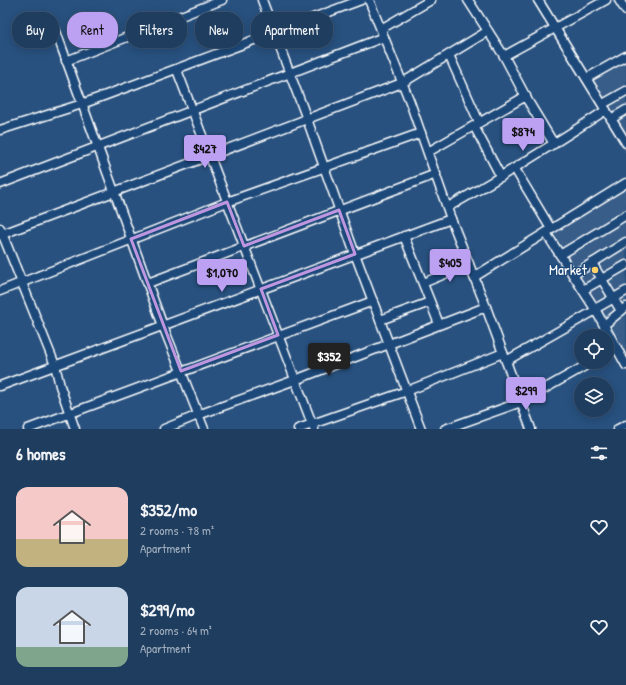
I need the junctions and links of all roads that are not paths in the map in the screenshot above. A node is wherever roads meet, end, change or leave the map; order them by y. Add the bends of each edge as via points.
1 (222, 0) edge
2 (262, 0) edge
3 (361, 0) edge
4 (369, 0) edge
5 (431, 0) edge
6 (468, 0) edge
7 (538, 0) edge
8 (606, 0) edge
9 (620, 0) edge
10 (626, 11) edge
11 (267, 12) edge
12 (330, 12) edge
13 (555, 28) junction
14 (488, 31) junction
15 (382, 33) junction
16 (59, 40) edge
17 (251, 42) edge
18 (280, 48) edge
19 (449, 55) junction
20 (504, 56) junction
21 (626, 56) edge
22 (66, 60) junction
23 (177, 70) junction
24 (289, 73) junction
25 (587, 78) junction
26 (402, 83) junction
27 (626, 91) edge
28 (526, 96) junction
29 (82, 104) junction
30 (604, 107) junction
31 (626, 110) edge
32 (192, 111) junction
33 (611, 118) junction
34 (307, 119) junction
35 (476, 124) junction
36 (0, 130) edge
37 (421, 133) junction
38 (626, 143) edge
39 (554, 144) junction
40 (98, 147) junction
41 (428, 152) junction
42 (209, 157) junction
43 (324, 168) junction
44 (515, 169) junction
45 (436, 174) junction
46 (501, 177) junction
47 (626, 183) edge
48 (0, 184) edge
49 (114, 191) junction
50 (227, 202) junction
51 (448, 207) junction
52 (339, 210) junction
53 (626, 215) edge
54 (451, 219) junction
55 (549, 231) junction
56 (1, 232) edge
57 (404, 236) junction
58 (131, 239) junction
59 (626, 242) edge
60 (244, 246) junction
61 (355, 254) junction
62 (560, 255) junction
63 (592, 263) junction
64 (469, 264) junction
65 (626, 265) edge
66 (573, 275) junction
67 (474, 277) junction
68 (602, 279) junction
69 (22, 283) junction
70 (148, 283) junction
71 (423, 283) junction
72 (261, 289) junction
73 (583, 290) junction
74 (0, 291) edge
75 (626, 291) edge
76 (613, 298) junction
77 (373, 300) junction
78 (430, 302) junction
79 (486, 307) junction
80 (595, 309) junction
81 (623, 309) edge
82 (380, 320) junction
83 (440, 324) junction
84 (604, 325) junction
85 (163, 326) junction
86 (278, 335) junction
87 (389, 343) junction
88 (621, 351) edge
89 (503, 353) junction
90 (506, 361) junction
91 (55, 365) junction
92 (626, 365) edge
93 (580, 369) edge
94 (181, 371) junction
95 (295, 380) junction
96 (0, 386) edge
97 (407, 391) junction
98 (521, 402) junction
99 (70, 414) junction
100 (198, 415) junction
101 (626, 425) edge
102 (313, 426) edge
103 (28, 429) edge
104 (75, 429) edge
105 (164, 429) edge
106 (204, 429) edge
107 (298, 429) edge
108 (421, 429) edge
109 (445, 429) edge
110 (531, 429) edge
111 (618, 429) edge

1 - 22 street
2 - 11 street
3 - 12 street
4 - 15 street
5 - 15 street
6 - 14 street
7 - 13 street
8 - 13 street
9 - 10 street
13 - 20 street
13 - 25 street
14 - 19 street
14 - 20 street
15 - 24 street
15 - 26 street
16 - 22 street
17 - 23 street
18 - 24 street
19 - 26 street
19 - 35 street
20 - 28 street
21 - 25 street
22 - 29 street
23 - 29 street
23 - 32 street
24 - 32 street
24 - 34 street
25 - 30 street
26 - 34 street
26 - 37 street
27 - 30 street
28 - 35 street
28 - 39 street
29 - 36 street
29 - 40 street
30 - 33 street
30 - 39 street
31 - 33 street
32 - 40 street
32 - 42 street
33 - 38 street
34 - 42 street
34 - 43 street
35 - 41 street
35 - 46 street
37 - 41 street
37 - 43 street
39 - 44 street
40 - 48 street
40 - 49 street
41 - 45 street
42 - 49 street
42 - 50 street
43 - 50 street
43 - 52 street
44 - 46 street
44 - 55 street
45 - 51 street
45 - 52 street
46 - 51 street
47 - 55 street
49 - 56 street
49 - 58 street
50 - 58 street
50 - 60 street
51 - 54 street
52 - 60 street
52 - 61 street
53 - 62 street
54 - 57 street
54 - 64 street
55 - 62 street
55 - 67 street
56 - 69 street
57 - 61 street
57 - 71 street
58 - 69 street
58 - 70 street
59 - 63 street
60 - 70 street
60 - 72 street
61 - 72 street
61 - 77 street
62 - 66 street
63 - 66 street
63 - 68 street
64 - 67 street
64 - 71 street
65 - 68 street
66 - 73 street
67 - 79 street
68 - 73 street
68 - 76 street
69 - 74 street
69 - 91 street
70 - 85 street
71 - 78 street
72 - 85 street
72 - 86 street
73 - 80 street
75 - 76 street
76 - 80 street
76 - 81 street
77 - 82 street
77 - 86 street
78 - 82 street
78 - 83 street
79 - 83 street
79 - 89 street
80 - 84 street
80 - 90 street
81 - 84 street
82 - 87 street
83 - 87 street
84 - 88 street
85 - 91 street
85 - 94 street
86 - 94 street
86 - 95 street
87 - 95 street
87 - 97 street
88 - 92 street
89 - 90 street
89 - 97 street
90 - 98 street
91 - 96 street
91 - 99 street
93 - 98 street
94 - 99 street
94 - 100 street
95 - 100 street
95 - 102 street
97 - 102 street
97 - 108 street
98 - 109 street
98 - 110 street
99 - 103 street
99 - 104 street
100 - 105 street
100 - 106 street
101 - 111 street
102 - 107 street

